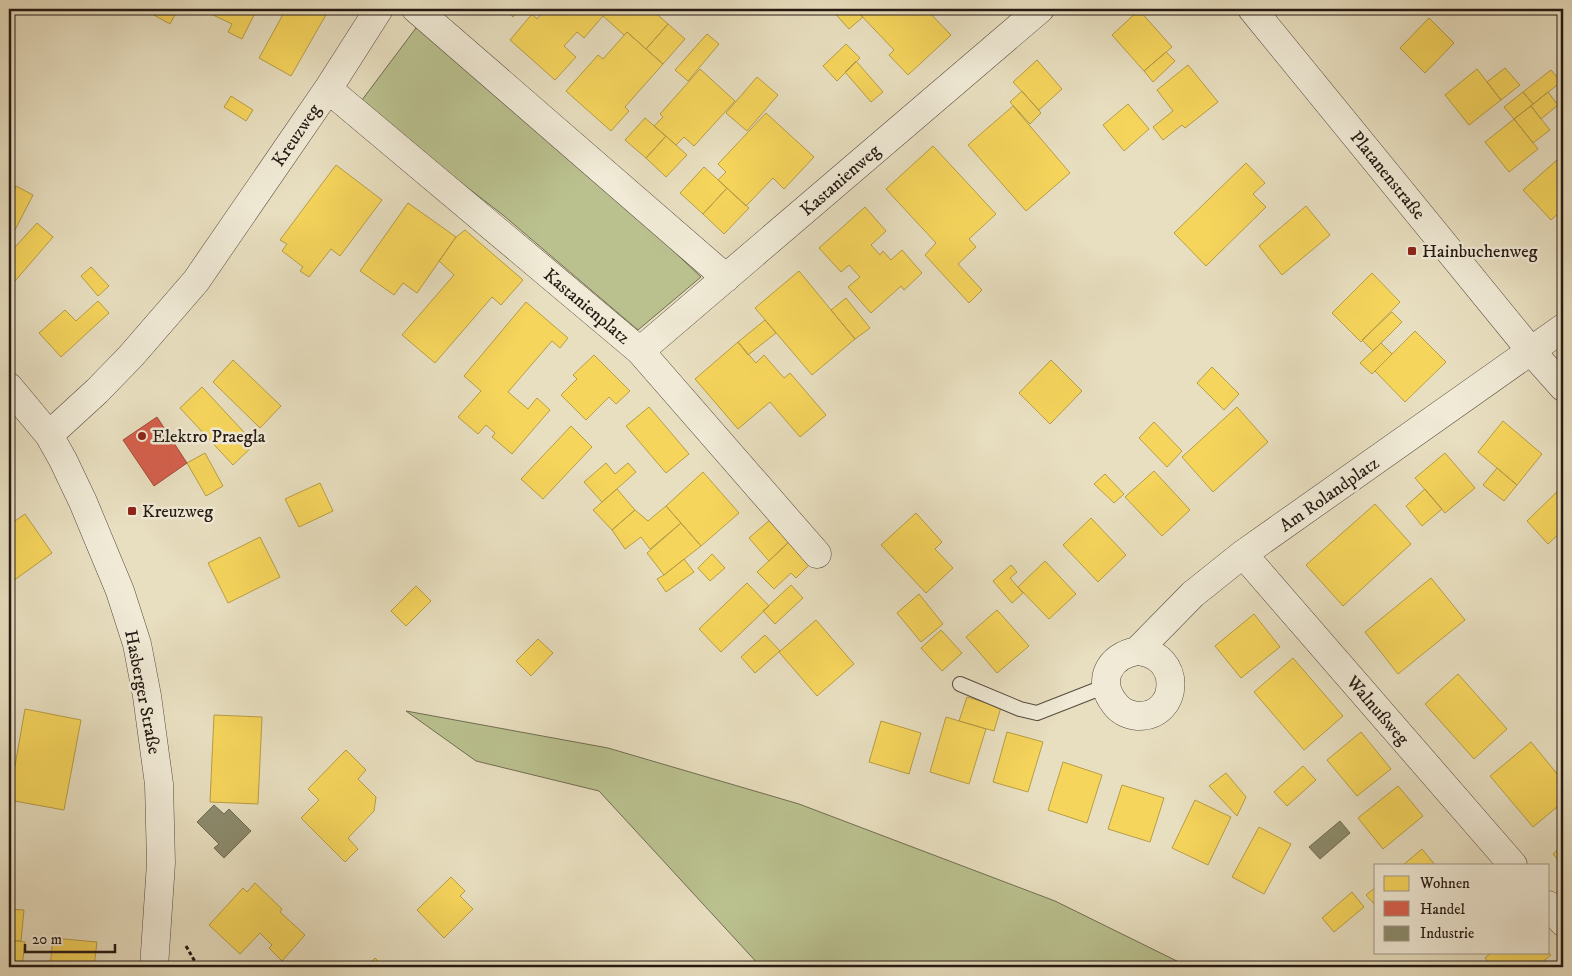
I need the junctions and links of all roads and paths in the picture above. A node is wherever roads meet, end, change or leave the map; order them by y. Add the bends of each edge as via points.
1 (379, 9) edge
2 (416, 9) edge
3 (1040, 9) edge
4 (1252, 9) edge
5 (328, 89) junction
6 (726, 278) junction
7 (1563, 328) edge
8 (640, 351) junction
9 (1531, 351) junction
10 (9, 387) edge
11 (1563, 388) edge
12 (49, 435) junction
13 (816, 554) dead end
14 (1243, 554) junction
15 (1137, 651) junction
16 (960, 684) dead end
17 (1106, 686) junction
18 (1512, 864) edge
19 (1550, 907) edge
20 (1563, 922) edge
21 (154, 967) edge

1 - 5 street, Kreuzweg
2 - 6 street
3 - 6 street, Kastanienweg
4 - 9 street, Platanenstraße
5 - 8 street, Kastanienplatz
5 - 12 street, Kreuzweg via 196,282 131,356
6 - 8 street, Kastanienweg
7 - 9 street
8 - 13 street, Kastanienplatz
9 - 11 street, Platanenstraße
9 - 14 street, Am Rolandplatz
10 - 12 street, Hasberger Straße
12 - 21 street, Hasberger Straße via 83,502 120,591 137,644 148,696 160,794 161,863
14 - 15 street, Am Rolandplatz via 1193,594
14 - 18 street, Walnußweg
15 - 17 street, Am Rolandplatz via 1126,653 1114,662 1108,671
15 - 17 street via 1156,656 1169,671 1171,689 1161,707 1143,716 1132,715 1118,709
16 - 17 lane via 1037,713
19 - 20 street

